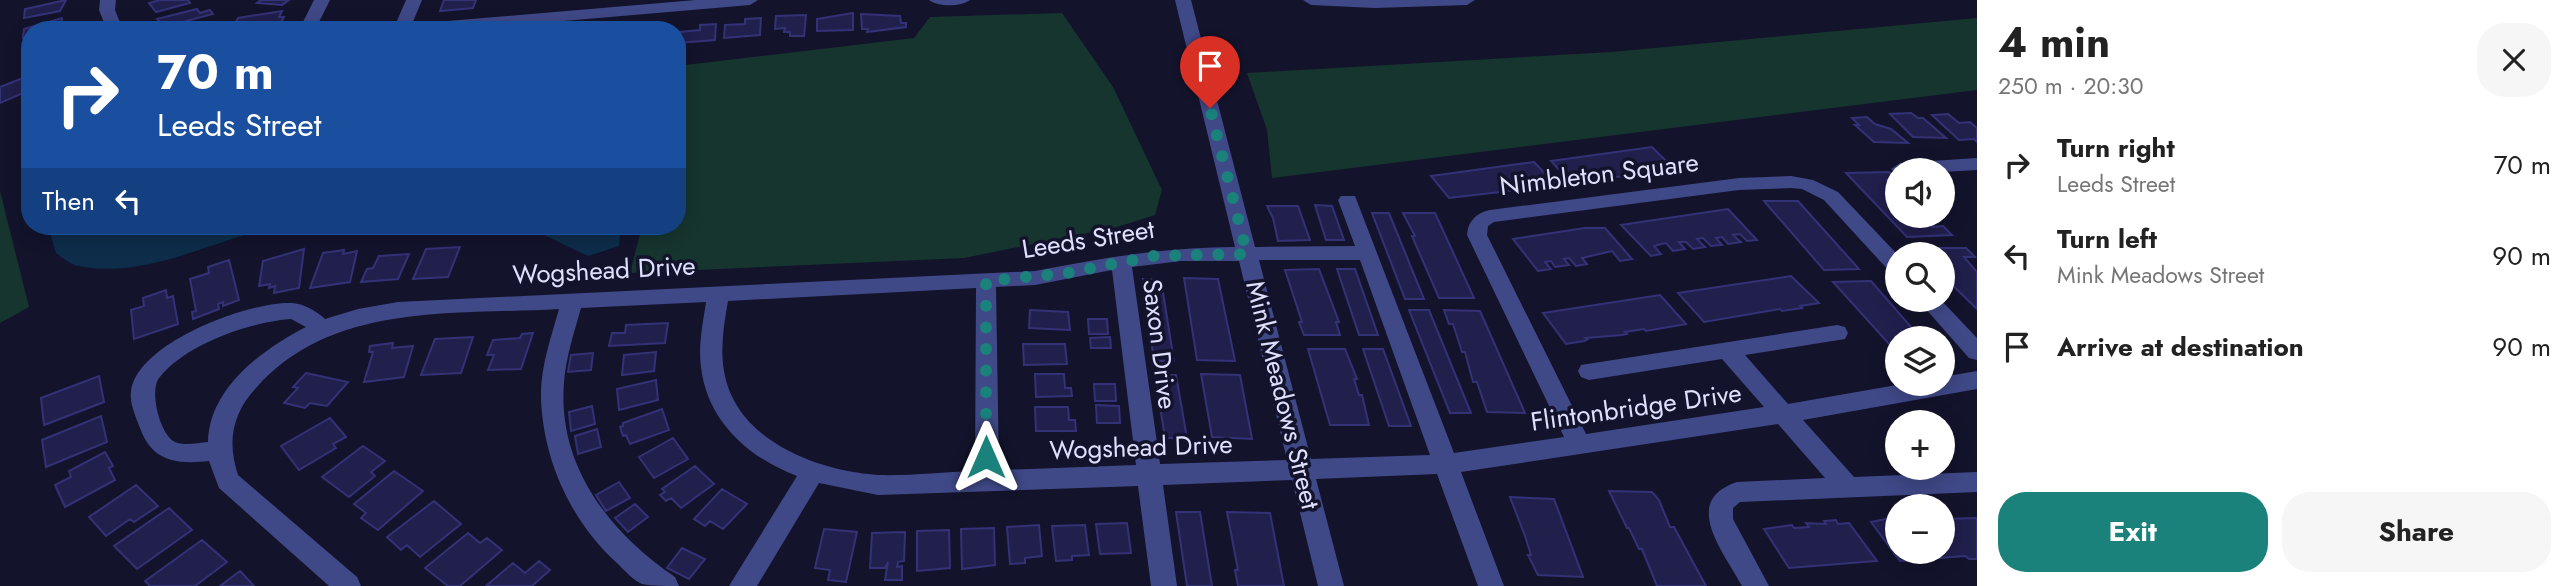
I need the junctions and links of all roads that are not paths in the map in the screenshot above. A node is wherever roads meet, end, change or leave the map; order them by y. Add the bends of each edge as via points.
1 (108, 0) edge
2 (322, 0) edge
3 (414, 0) edge
4 (750, 0) edge
5 (937, 0) edge
6 (962, 0) edge
7 (1183, 0) edge
8 (1311, 0) edge
9 (1467, 0) edge
10 (1374, 2) edge
11 (594, 7) edge
12 (111, 21) edge
13 (312, 21) edge
14 (405, 21) edge
15 (477, 21) edge
16 (1977, 164) edge
17 (1955, 165) edge
18 (1348, 200) dead end
19 (1368, 253) junction
20 (1247, 254) junction
21 (1885, 254) edge
22 (1121, 261) junction
23 (986, 281) junction
24 (718, 294) junction
25 (572, 302) junction
26 (1939, 312) edge
27 (322, 329) junction
28 (1837, 333) dead end
29 (1727, 350) junction
30 (1977, 352) edge
31 (1589, 371) dead end
32 (1977, 380) edge
33 (1782, 414) junction
34 (1578, 444) junction
35 (217, 451) junction
36 (1446, 464) junction
37 (1302, 470) junction
38 (812, 473) junction
39 (1150, 476) junction
40 (986, 482) junction
41 (1977, 482) edge
42 (1848, 487) junction
43 (348, 586) edge
44 (666, 586) edge
45 (742, 586) edge
46 (1164, 586) edge
47 (1331, 586) edge
48 (1491, 586) edge
49 (1756, 586) edge

1 - 12 street
2 - 13 street
3 - 14 street
4 - 11 street
5 - 6 street
7 - 20 street, Mink Meadows Street
8 - 10 street
9 - 10 street
11 - 15 street
16 - 17 street
18 - 19 street
19 - 20 street, Leeds Street
19 - 36 street
20 - 22 street, Leeds Street via 1181,254
20 - 37 street, Mink Meadows Street
21 - 34 street, Nimbleton Square via 1831,196 1791,182 1739,184 1482,220 1477,235
22 - 23 street, Leeds Street via 1067,273
22 - 39 street, Saxon Drive
23 - 24 street, Leeds Street
23 - 40 street
24 - 25 street, Wogshead Drive
24 - 38 street, Wogshead Drive via 710,352 723,404 759,445
25 - 27 street, Wogshead Drive via 387,312
25 - 44 street via 555,363 552,395 561,456 596,523 621,552
26 - 30 street
27 - 35 street, Wogshead Drive via 280,353 240,390 218,433
27 - 35 street via 307,315 277,311 192,340 159,364 142,391 155,440 163,449 178,453
28 - 29 street
29 - 31 street
29 - 33 street
32 - 33 street, Flintonbridge Drive
33 - 34 street, Flintonbridge Drive
33 - 42 street
34 - 36 street, Flintonbridge Drive
35 - 43 street via 228,481
36 - 37 street, Flintonbridge Drive
36 - 48 street
37 - 39 street, Wogshead Drive
37 - 47 street, Mink Meadows Street
38 - 40 street, Wogshead Drive via 878,485
38 - 45 street
39 - 40 street, Wogshead Drive
39 - 46 street, Saxon Drive
41 - 42 street
42 - 49 street via 1737,492 1725,497 1719,508 1720,520

